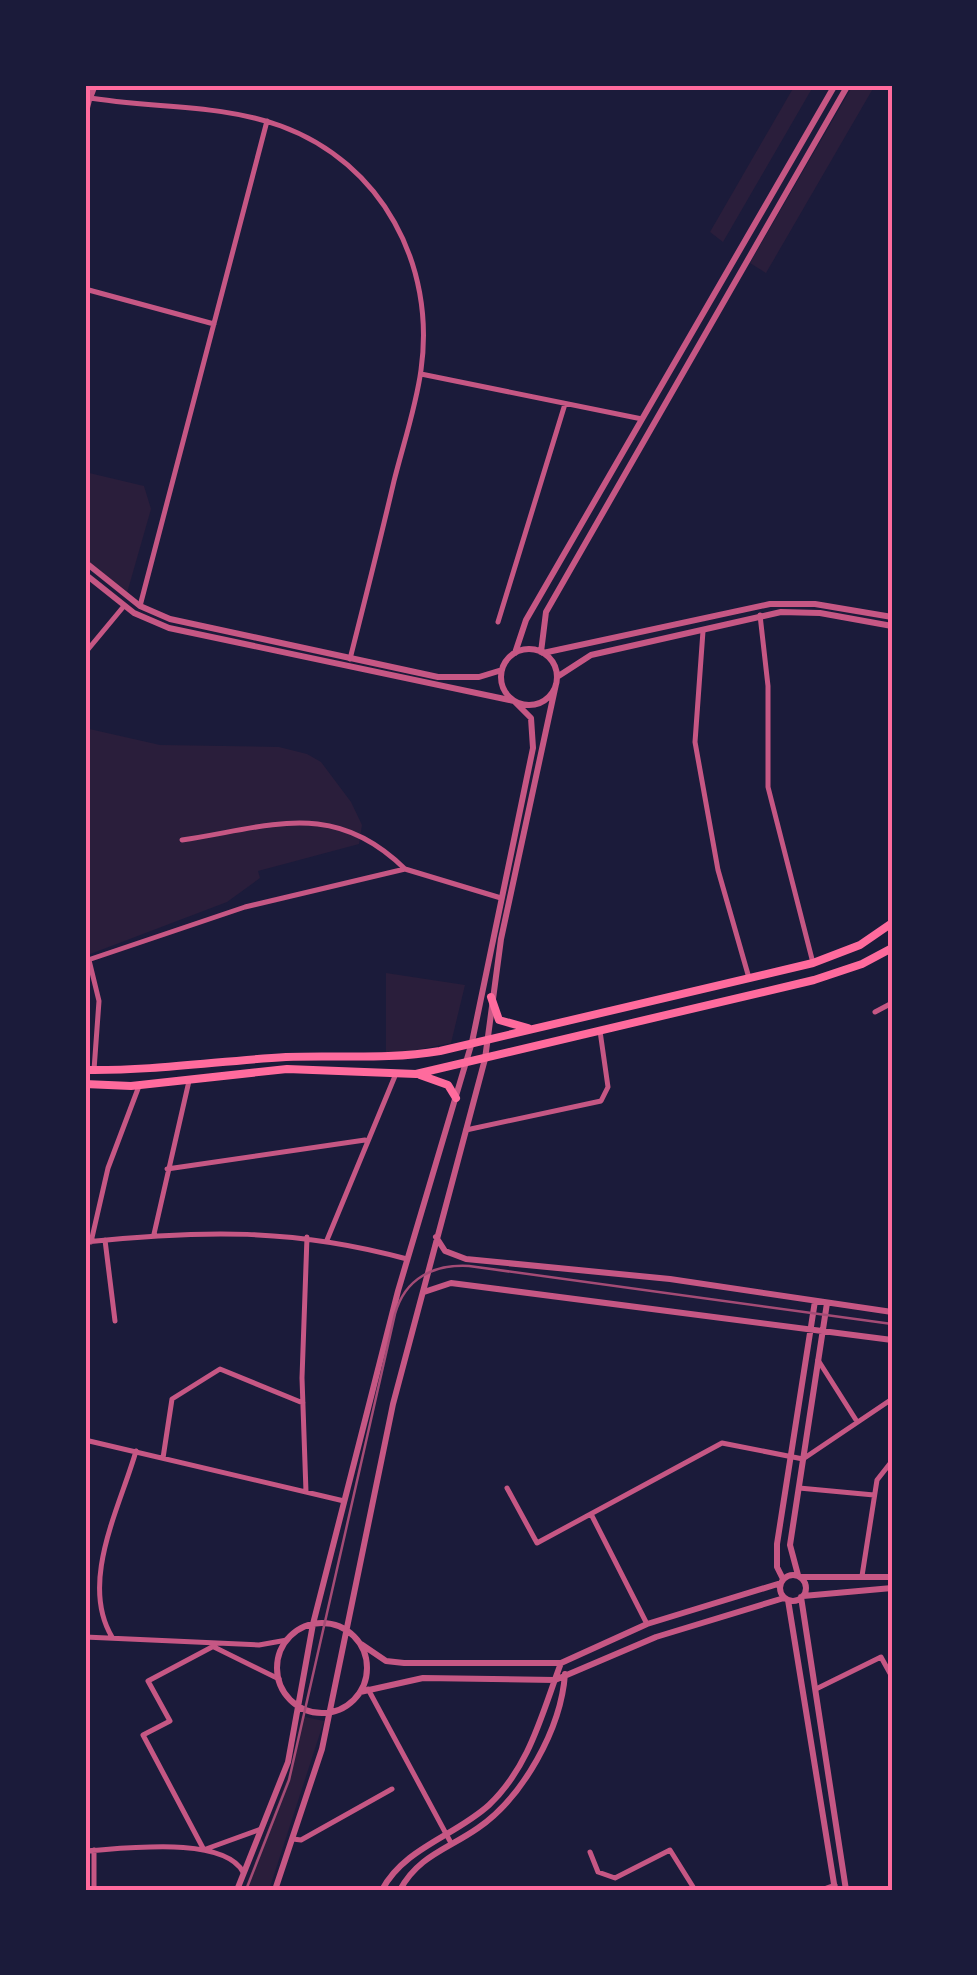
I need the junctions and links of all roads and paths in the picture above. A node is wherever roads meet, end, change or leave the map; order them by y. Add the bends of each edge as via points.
1 (95, 85) edge
2 (835, 85) edge
3 (848, 85) edge
4 (88, 98) edge
5 (85, 118) edge
6 (267, 122) junction
7 (85, 289) edge
8 (214, 324) junction
9 (421, 374) junction
10 (566, 404) junction
11 (642, 419) junction
12 (85, 562) edge
13 (85, 574) edge
14 (124, 606) junction
15 (140, 606) junction
16 (760, 615) junction
17 (892, 617) edge
18 (498, 622) dead end
19 (891, 626) edge
20 (703, 628) junction
21 (542, 652) junction
22 (85, 653) edge
23 (514, 653) junction
24 (350, 660) junction
25 (502, 670) junction
26 (557, 680) junction
27 (515, 701) junction
28 (892, 742) edge
29 (182, 840) dead end
30 (405, 869) junction
31 (500, 898) junction
32 (892, 923) edge
33 (892, 948) edge
34 (87, 960) edge
35 (813, 963) junction
36 (750, 981) junction
37 (491, 997) junction
38 (892, 1004) edge
39 (875, 1012) dead end
40 (532, 1029) junction
41 (600, 1031) junction
42 (490, 1039) junction
43 (472, 1042) junction
44 (485, 1059) junction
45 (466, 1063) junction
46 (89, 1070) edge
47 (416, 1074) junction
48 (394, 1076) junction
49 (189, 1081) junction
50 (85, 1084) edge
51 (139, 1086) junction
52 (456, 1098) junction
53 (466, 1130) junction
54 (365, 1140) junction
55 (167, 1170) junction
56 (154, 1234) junction
57 (306, 1237) junction
58 (436, 1237) junction
59 (105, 1240) junction
60 (326, 1240) junction
61 (88, 1242) edge
62 (407, 1260) junction
63 (423, 1292) junction
64 (815, 1301) junction
65 (827, 1302) junction
66 (892, 1312) edge
67 (115, 1322) dead end
68 (811, 1327) junction
69 (823, 1329) junction
70 (892, 1340) edge
71 (818, 1360) junction
72 (892, 1399) edge
73 (303, 1403) junction
74 (856, 1420) junction
75 (85, 1440) edge
76 (136, 1451) junction
77 (791, 1456) junction
78 (164, 1458) junction
79 (803, 1459) junction
80 (892, 1461) edge
81 (507, 1488) dead end
82 (798, 1488) junction
83 (306, 1492) junction
84 (874, 1494) junction
85 (344, 1501) junction
86 (591, 1514) junction
87 (799, 1576) junction
88 (892, 1577) edge
89 (861, 1578) junction
90 (782, 1581) junction
91 (892, 1588) edge
92 (802, 1596) junction
93 (786, 1598) junction
94 (313, 1624) junction
95 (648, 1624) junction
96 (346, 1630) junction
97 (86, 1635) edge
98 (112, 1637) junction
99 (287, 1640) junction
100 (202, 1642) junction
101 (361, 1644) junction
102 (212, 1647) junction
103 (561, 1663) junction
104 (566, 1677) junction
105 (892, 1677) edge
106 (279, 1679) junction
107 (555, 1680) junction
108 (816, 1689) junction
109 (364, 1690) junction
110 (298, 1705) junction
111 (330, 1712) junction
112 (392, 1790) dead end
113 (261, 1829) junction
114 (446, 1835) junction
115 (294, 1839) junction
116 (451, 1843) junction
117 (94, 1850) junction
118 (204, 1850) junction
119 (85, 1851) edge
120 (590, 1852) dead end
121 (244, 1874) junction
122 (835, 1888) edge
123 (94, 1890) edge
124 (238, 1890) edge
125 (274, 1890) edge
126 (382, 1890) edge
127 (400, 1890) edge
128 (695, 1890) edge
129 (821, 1890) edge
130 (846, 1890) edge

1 - 4 street
2 - 11 street
3 - 21 street via 546,612
4 - 5 street
4 - 6 street via 223,111
6 - 8 street
6 - 9 street via 329,151 395,219 421,296
7 - 8 street
8 - 15 street
9 - 10 street
9 - 24 street
10 - 11 street
10 - 18 street
11 - 23 street via 526,620
12 - 15 street
13 - 14 street
14 - 22 street
14 - 27 street via 180,631
15 - 24 street via 170,619
16 - 19 street via 805,612
16 - 20 street
16 - 35 street via 768,787
17 - 21 street via 770,604
19 - 28 street
20 - 26 street via 591,655
20 - 36 street via 695,742 718,870
21 - 23 street
21 - 26 street
23 - 25 street
24 - 25 street via 453,678
25 - 27 street via 502,685
26 - 27 street via 537,704
26 - 37 street
27 - 31 street via 530,718 534,739
29 - 30 street via 309,821 356,834
30 - 31 street
30 - 34 street via 246,907
31 - 43 street
32 - 35 main road via 860,945
33 - 41 main road via 814,980
34 - 46 street via 99,1001
35 - 36 main road
36 - 40 main road
37 - 40 main road via 499,1020
37 - 42 street
38 - 39 street
40 - 42 main road
41 - 44 main road
41 - 53 street via 608,1087 601,1101
42 - 43 main road
42 - 44 street
43 - 45 street
43 - 46 main road via 394,1058 286,1057
44 - 45 main road
44 - 53 street
45 - 47 main road
45 - 52 street
47 - 48 main road
47 - 52 main road via 442,1081
48 - 49 main road via 288,1069
48 - 54 street
49 - 51 main road
49 - 55 street
50 - 51 main road
51 - 61 street
52 - 62 street
53 - 58 street
54 - 55 street
54 - 60 street
55 - 56 street
56 - 57 street
56 - 59 street
57 - 60 street
57 - 73 street
58 - 63 street
58 - 64 street via 445,1251 466,1259 670,1278
59 - 61 street
59 - 67 street
60 - 62 street
62 - 85 street
63 - 68 street via 451,1283
63 - 96 street
64 - 65 street
64 - 68 street
65 - 66 street
65 - 69 street
68 - 69 street
68 - 77 street
69 - 70 street
69 - 71 street
71 - 74 street
71 - 79 street
72 - 74 street
73 - 78 street via 217,1370 172,1399
73 - 83 street
74 - 79 street
75 - 76 street
76 - 78 street
76 - 98 street via 98,1580 101,1614
77 - 79 street
77 - 86 street via 722,1443
77 - 90 street via 776,1557
78 - 83 street
79 - 82 street
80 - 84 street
81 - 86 street via 537,1543
82 - 84 street
82 - 87 street via 790,1555
83 - 85 street
84 - 89 street
85 - 94 street
86 - 95 street
87 - 89 street
87 - 90 street
87 - 92 street via 806,1588
88 - 89 street
90 - 93 street
90 - 95 street
91 - 92 street
92 - 93 street
92 - 108 street
93 - 104 street via 656,1637
93 - 122 street
94 - 96 street
94 - 99 street
94 - 110 street
95 - 103 street
96 - 101 street
96 - 111 street
97 - 98 street
98 - 100 street
99 - 100 street
99 - 106 street
100 - 102 street
101 - 103 street via 386,1661 404,1663
101 - 109 street via 368,1670
102 - 106 street
102 - 118 street via 148,1681 170,1720 143,1736
103 - 104 street
103 - 107 street
104 - 107 street
104 - 116 street via 541,1749 518,1788 492,1818
105 - 108 street via 881,1657
106 - 110 street
107 - 109 street via 451,1676
107 - 114 street via 510,1781
108 - 130 street
109 - 111 street
109 - 114 street
110 - 111 street
110 - 113 street via 288,1762
111 - 115 street
112 - 115 street
113 - 118 street
113 - 121 street
114 - 116 street
114 - 126 street via 398,1866
115 - 125 street
116 - 127 street via 413,1868
117 - 118 street
117 - 119 street
117 - 123 street
118 - 121 street via 226,1856
120 - 128 street via 598,1872 615,1878 670,1850
121 - 124 street
122 - 129 street

